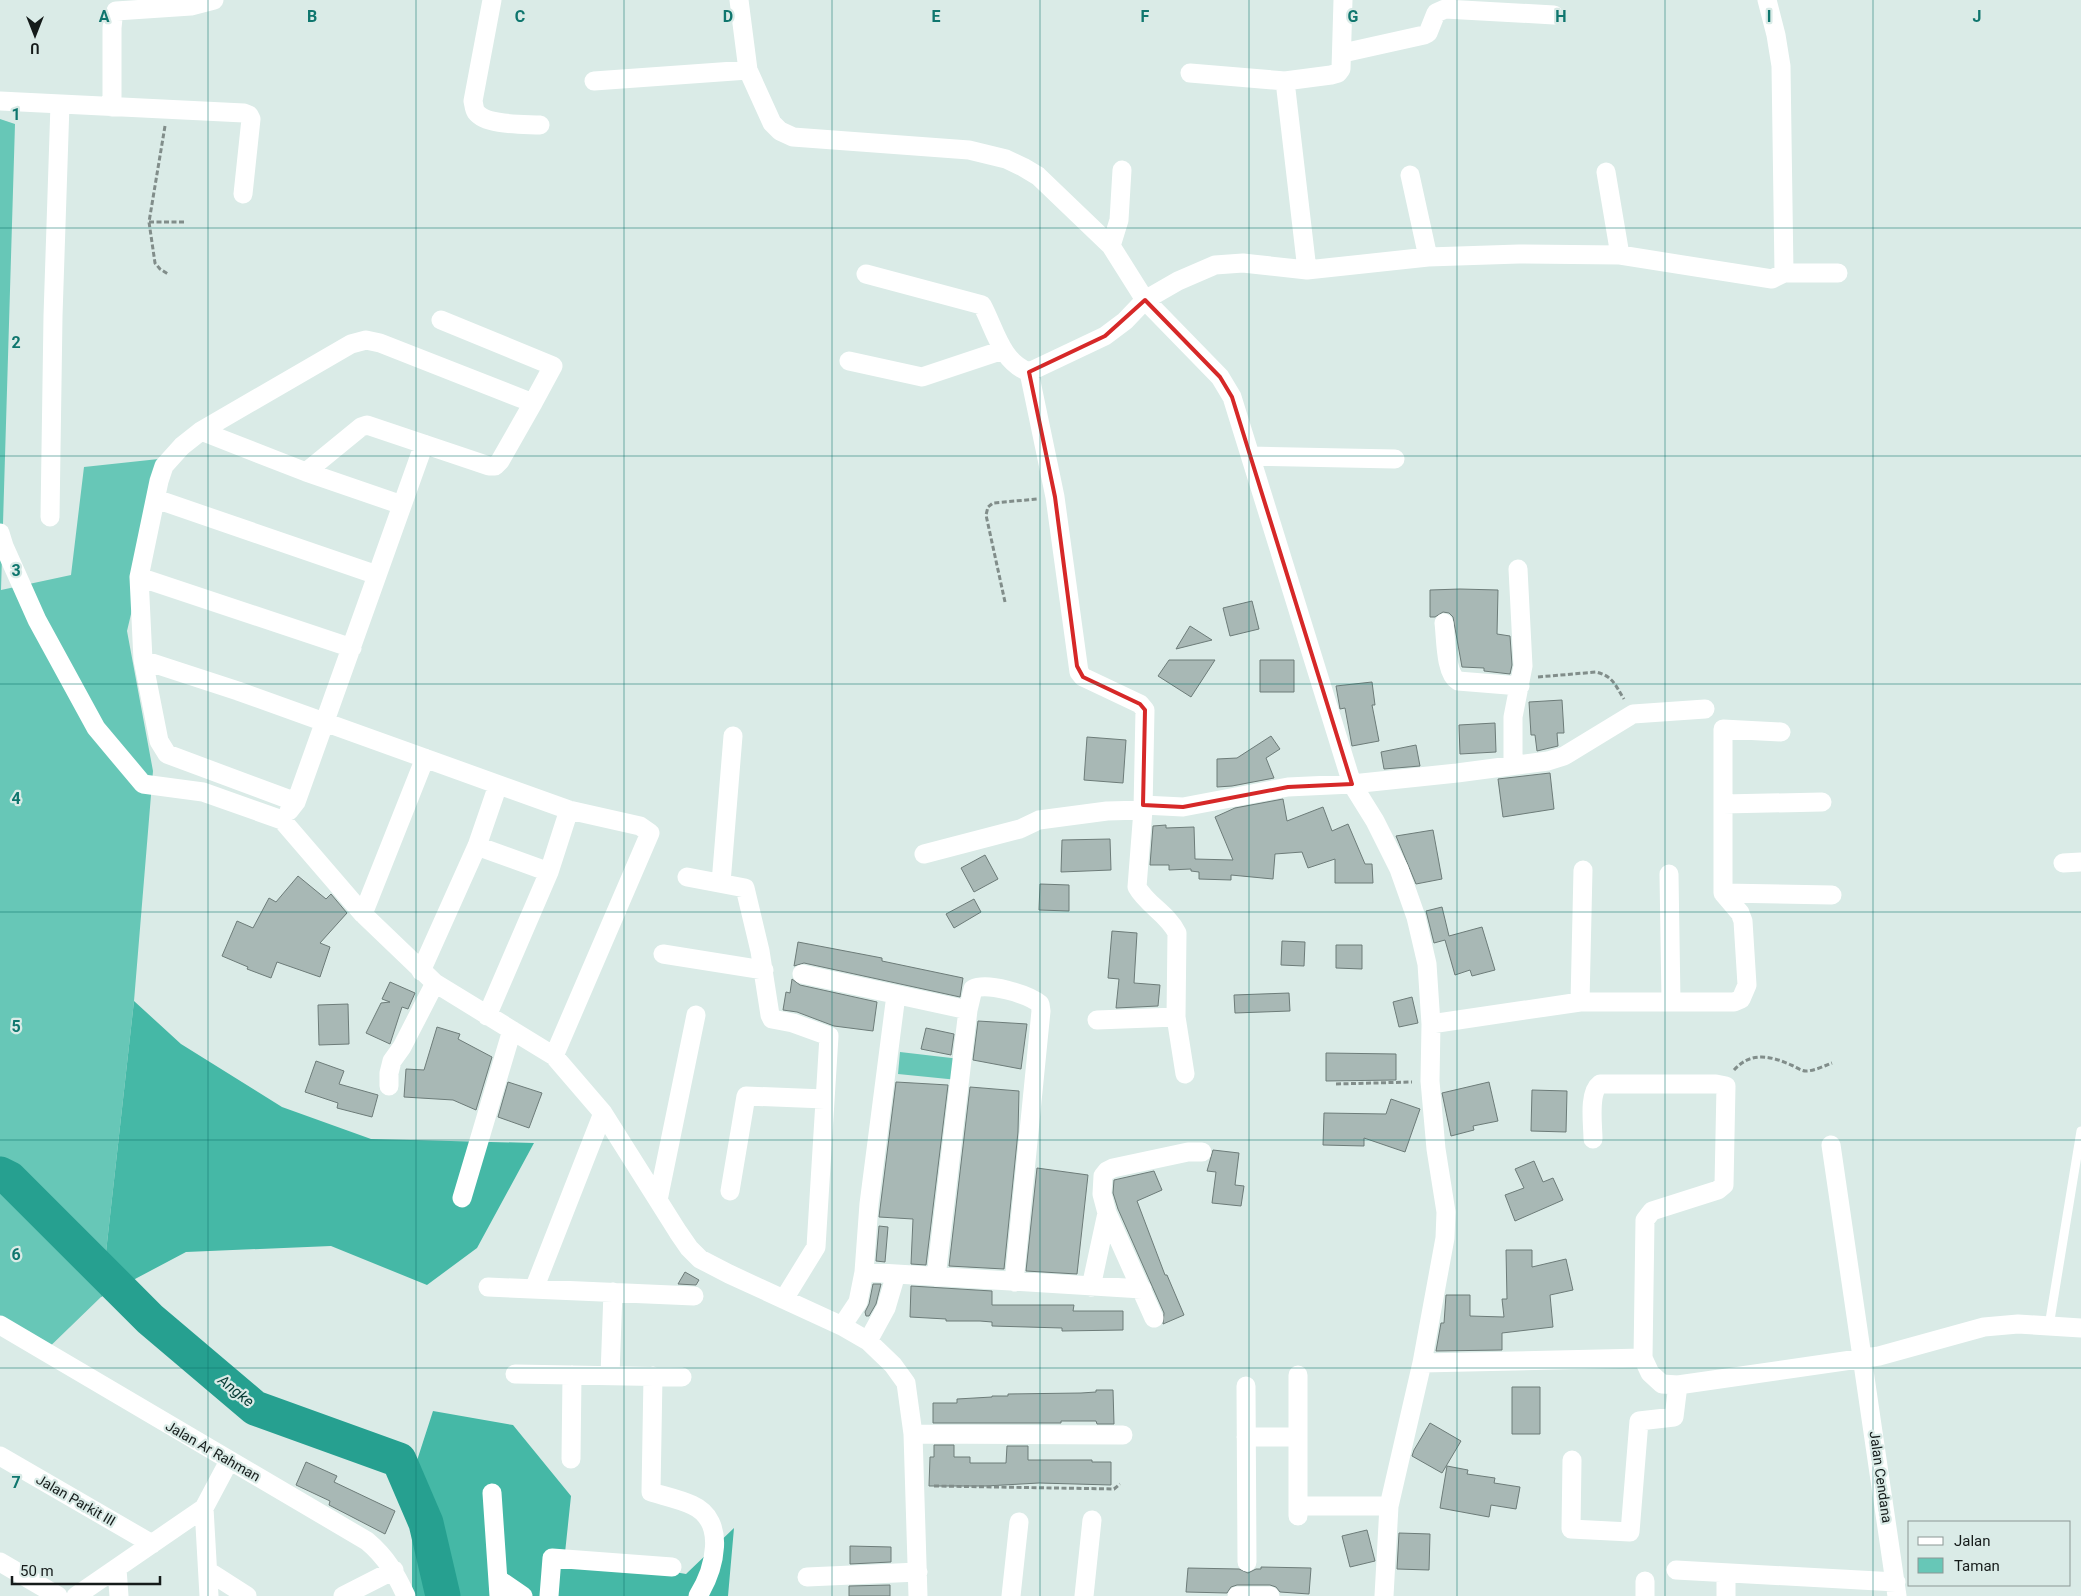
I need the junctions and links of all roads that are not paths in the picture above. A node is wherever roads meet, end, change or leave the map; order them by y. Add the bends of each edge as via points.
1 (214, 0) edge
2 (492, 0) edge
3 (740, 0) edge
4 (1343, 0) edge
5 (1766, 0) edge
6 (1554, 15) dead end
7 (1343, 53) junction
8 (748, 70) junction
9 (1190, 73) dead end
10 (594, 81) dead end
11 (1285, 81) junction
12 (0, 101) edge
13 (60, 104) junction
14 (112, 107) junction
15 (540, 126) dead end
16 (1122, 170) dead end
17 (1606, 172) dead end
18 (1410, 175) dead end
19 (244, 194) dead end
20 (1111, 246) junction
21 (1620, 255) junction
22 (1428, 257) junction
23 (1307, 270) junction
24 (1784, 273) junction
25 (1838, 273) dead end
26 (866, 274) dead end
27 (1145, 300) junction
28 (441, 320) dead end
29 (1003, 350) junction
30 (849, 361) dead end
31 (1029, 372) junction
32 (533, 403) junction
33 (201, 431) junction
34 (424, 444) junction
35 (1251, 456) junction
36 (1395, 459) dead end
37 (306, 472) junction
38 (156, 499) junction
39 (402, 505) junction
40 (50, 517) dead end
41 (0, 533) edge
42 (1518, 569) dead end
43 (377, 575) junction
44 (140, 577) junction
45 (1444, 623) dead end
46 (352, 648) junction
47 (143, 660) junction
48 (1521, 682) junction
49 (1704, 709) dead end
50 (326, 722) junction
51 (1782, 732) dead end
52 (733, 736) dead end
53 (425, 758) junction
54 (1513, 764) junction
55 (1352, 784) junction
56 (498, 785) junction
57 (296, 802) junction
58 (1822, 802) dead end
59 (1723, 804) junction
60 (1143, 808) junction
61 (569, 810) junction
62 (282, 820) junction
63 (477, 846) junction
64 (924, 854) dead end
65 (1583, 870) dead end
66 (549, 872) junction
67 (1669, 874) dead end
68 (687, 876) dead end
69 (721, 883) junction
70 (1723, 893) junction
71 (1832, 895) dead end
72 (363, 914) junction
73 (663, 954) dead end
74 (764, 970) junction
75 (802, 974) dead end
76 (428, 977) junction
77 (896, 995) junction
78 (1580, 1002) junction
79 (1671, 1002) junction
80 (968, 1010) junction
81 (696, 1015) dead end
82 (487, 1016) junction
83 (1176, 1017) junction
84 (1097, 1020) dead end
85 (1431, 1024) junction
86 (512, 1030) junction
87 (554, 1056) junction
88 (1185, 1074) dead end
89 (389, 1086) dead end
90 (825, 1099) junction
91 (603, 1113) junction
92 (2081, 1131) edge
93 (1593, 1140) dead end
94 (1831, 1145) dead end
95 (1202, 1152) dead end
96 (730, 1191) dead end
97 (462, 1198) dead end
98 (658, 1200) junction
99 (1107, 1213) junction
100 (864, 1272) junction
101 (896, 1274) junction
102 (936, 1277) junction
103 (1014, 1282) junction
104 (488, 1287) dead end
105 (1091, 1287) junction
106 (534, 1289) junction
107 (1142, 1289) junction
108 (613, 1292) junction
109 (694, 1296) dead end
110 (784, 1299) junction
111 (1154, 1318) dead end
112 (0, 1325) edge
113 (842, 1326) junction
114 (2049, 1326) junction
115 (2081, 1328) edge
116 (868, 1340) junction
117 (1643, 1358) junction
118 (1864, 1359) junction
119 (1422, 1363) junction
120 (515, 1374) dead end
121 (572, 1375) junction
122 (610, 1375) junction
123 (1298, 1375) dead end
124 (653, 1376) junction
125 (682, 1377) dead end
126 (1678, 1385) junction
127 (1246, 1386) dead end
128 (913, 1434) junction
129 (1123, 1435) dead end
130 (1246, 1437) junction
131 (1298, 1437) junction
132 (0, 1456) edge
133 (571, 1459) dead end
134 (1572, 1460) dead end
135 (229, 1461) junction
136 (492, 1493) dead end
137 (1389, 1506) junction
138 (204, 1508) junction
139 (1092, 1520) dead end
140 (1019, 1522) dead end
141 (152, 1544) junction
142 (0, 1562) edge
143 (1246, 1562) dead end
144 (672, 1567) dead end
145 (394, 1570) junction
146 (1676, 1570) dead end
147 (208, 1571) junction
148 (117, 1572) junction
149 (918, 1572) junction
150 (1726, 1572) junction
151 (807, 1577) dead end
152 (498, 1588) edge
153 (1896, 1589) edge
154 (58, 1596) edge
155 (76, 1596) edge
156 (119, 1596) edge
157 (209, 1596) edge
158 (247, 1596) edge
159 (343, 1596) edge
160 (406, 1596) edge
161 (523, 1596) edge
162 (549, 1596) edge
163 (698, 1596) edge
164 (918, 1596) edge
165 (1011, 1596) edge
166 (1084, 1596) edge
167 (1237, 1596) edge
168 (1270, 1596) edge
169 (1384, 1596) edge
170 (1726, 1596) edge

1 - 14 street via 191,6 116,11 112,28
2 - 15 street via 473,101 475,110 494,122
3 - 8 street
4 - 7 street
5 - 24 street via 1781,66
6 - 7 street via 1445,9 1436,13 1428,33 1424,35
7 - 11 street via 1338,73
8 - 10 street
8 - 20 street via 772,122 780,131 793,136 969,150 1006,159 1038,176
9 - 11 street
11 - 23 street
12 - 13 street
13 - 14 street
13 - 40 street
14 - 19 street via 249,115
16 - 20 street via 1119,220
17 - 21 street
18 - 22 street
20 - 27 street
21 - 22 street
21 - 24 street via 1772,279
22 - 23 street
23 - 27 street via 1243,263 1215,265 1178,280
24 - 25 street
26 - 29 street via 982,305
27 - 31 street via 1105,336
27 - 35 street via 1220,377 1232,397
28 - 32 street via 553,366
29 - 30 street via 922,377
29 - 31 street via 1021,369
31 - 60 street via 1055,497 1079,672 1083,677 1140,704 1145,710
32 - 33 street via 366,340 351,344
32 - 34 street via 495,466
33 - 37 street
33 - 38 street via 164,466
34 - 37 street via 367,425 361,426
34 - 39 street
35 - 36 street
35 - 55 street
37 - 39 street
38 - 43 street
38 - 44 street
39 - 43 street
41 - 62 street via 37,620 96,728 136,778 143,784 203,792
42 - 48 street
43 - 46 street
44 - 46 street
44 - 47 street
45 - 48 street via 1453,678 1458,681
46 - 50 street
47 - 50 street
47 - 57 street via 159,741 164,751
48 - 54 street via 1513,717
49 - 54 street via 1634,714 1564,756
50 - 53 street
50 - 57 street
51 - 59 street via 1723,729
52 - 69 street
53 - 56 street
53 - 72 street
54 - 55 street
55 - 60 street via 1288,787 1183,807
55 - 85 street via 1399,869 1416,917 1427,964
56 - 61 street
56 - 63 street
57 - 62 street
58 - 59 street
59 - 70 street
60 - 64 street via 1039,820 1020,829
60 - 83 street via 1137,887 1174,925 1177,933
61 - 66 street
61 - 87 street via 640,826 650,833
62 - 72 street
63 - 66 street
63 - 76 street
65 - 78 street
66 - 82 street
67 - 79 street
68 - 69 street
69 - 74 street via 745,888
70 - 71 street
70 - 79 street via 1743,921 1746,937 1745,994 1734,1002
72 - 76 street
73 - 74 street
74 - 90 street via 768,1011 772,1019 829,1036
75 - 77 street
76 - 82 street
76 - 89 street via 402,1047 392,1061
77 - 80 street
77 - 100 street via 870,1195
78 - 79 street
78 - 85 street
80 - 102 street
80 - 103 street via 973,989 979,986 1034,999 1040,1004
81 - 98 street
82 - 86 street
83 - 84 street
83 - 88 street
85 - 119 street via 1430,1081 1446,1212 1445,1238
86 - 87 street
86 - 97 street
87 - 91 street
90 - 96 street via 746,1096
90 - 110 street via 816,1247
91 - 98 street
91 - 106 street
92 - 114 lane
93 - 117 street via 1593,1095 1600,1084 1724,1085 1727,1090 1724,1185 1718,1190 1652,1210 1645,1220
94 - 118 street, Jalan Cendana
95 - 99 street via 1179,1154 1107,1171 1101,1183
98 - 110 street via 689,1248 700,1259
99 - 105 street
99 - 107 street
100 - 101 street
100 - 113 street via 858,1302
101 - 102 street
101 - 116 street via 886,1308
102 - 103 street
103 - 105 street
104 - 106 street
105 - 107 street
106 - 108 street
107 - 111 street
108 - 109 street
108 - 122 street
110 - 113 street
112 - 135 street, Jalan Ar Rahman
113 - 116 street
114 - 115 street
114 - 118 street via 1984,1327
116 - 128 street via 906,1383
117 - 119 street
117 - 126 street via 1650,1373 1662,1384
118 - 126 street
118 - 153 street, Jalan Cendana
119 - 137 street
120 - 121 street
121 - 122 street
121 - 133 street
122 - 124 street
123 - 131 street
124 - 125 street
124 - 163 street via 651,1492 693,1505 710,1519 716,1544 708,1580
126 - 134 street via 1674,1417 1639,1421 1630,1532 1571,1530
127 - 130 street
128 - 129 street
128 - 149 street
130 - 131 street
130 - 143 street
131 - 137 street via 1298,1511
132 - 141 street, Jalan Parkit III
135 - 138 street
135 - 145 street, Jalan Ar Rahman via 358,1535 380,1552
136 - 152 street
137 - 169 street
138 - 141 street
138 - 147 street
139 - 166 street
140 - 165 street
141 - 148 street
142 - 154 street
144 - 162 street via 552,1558
145 - 159 street
145 - 160 street, Jalan Ar Rahman
146 - 150 street
147 - 157 street
147 - 158 street
148 - 155 street
148 - 156 street
149 - 151 street
149 - 164 street
150 - 153 street
150 - 170 street
152 - 161 street
167 - 168 street

